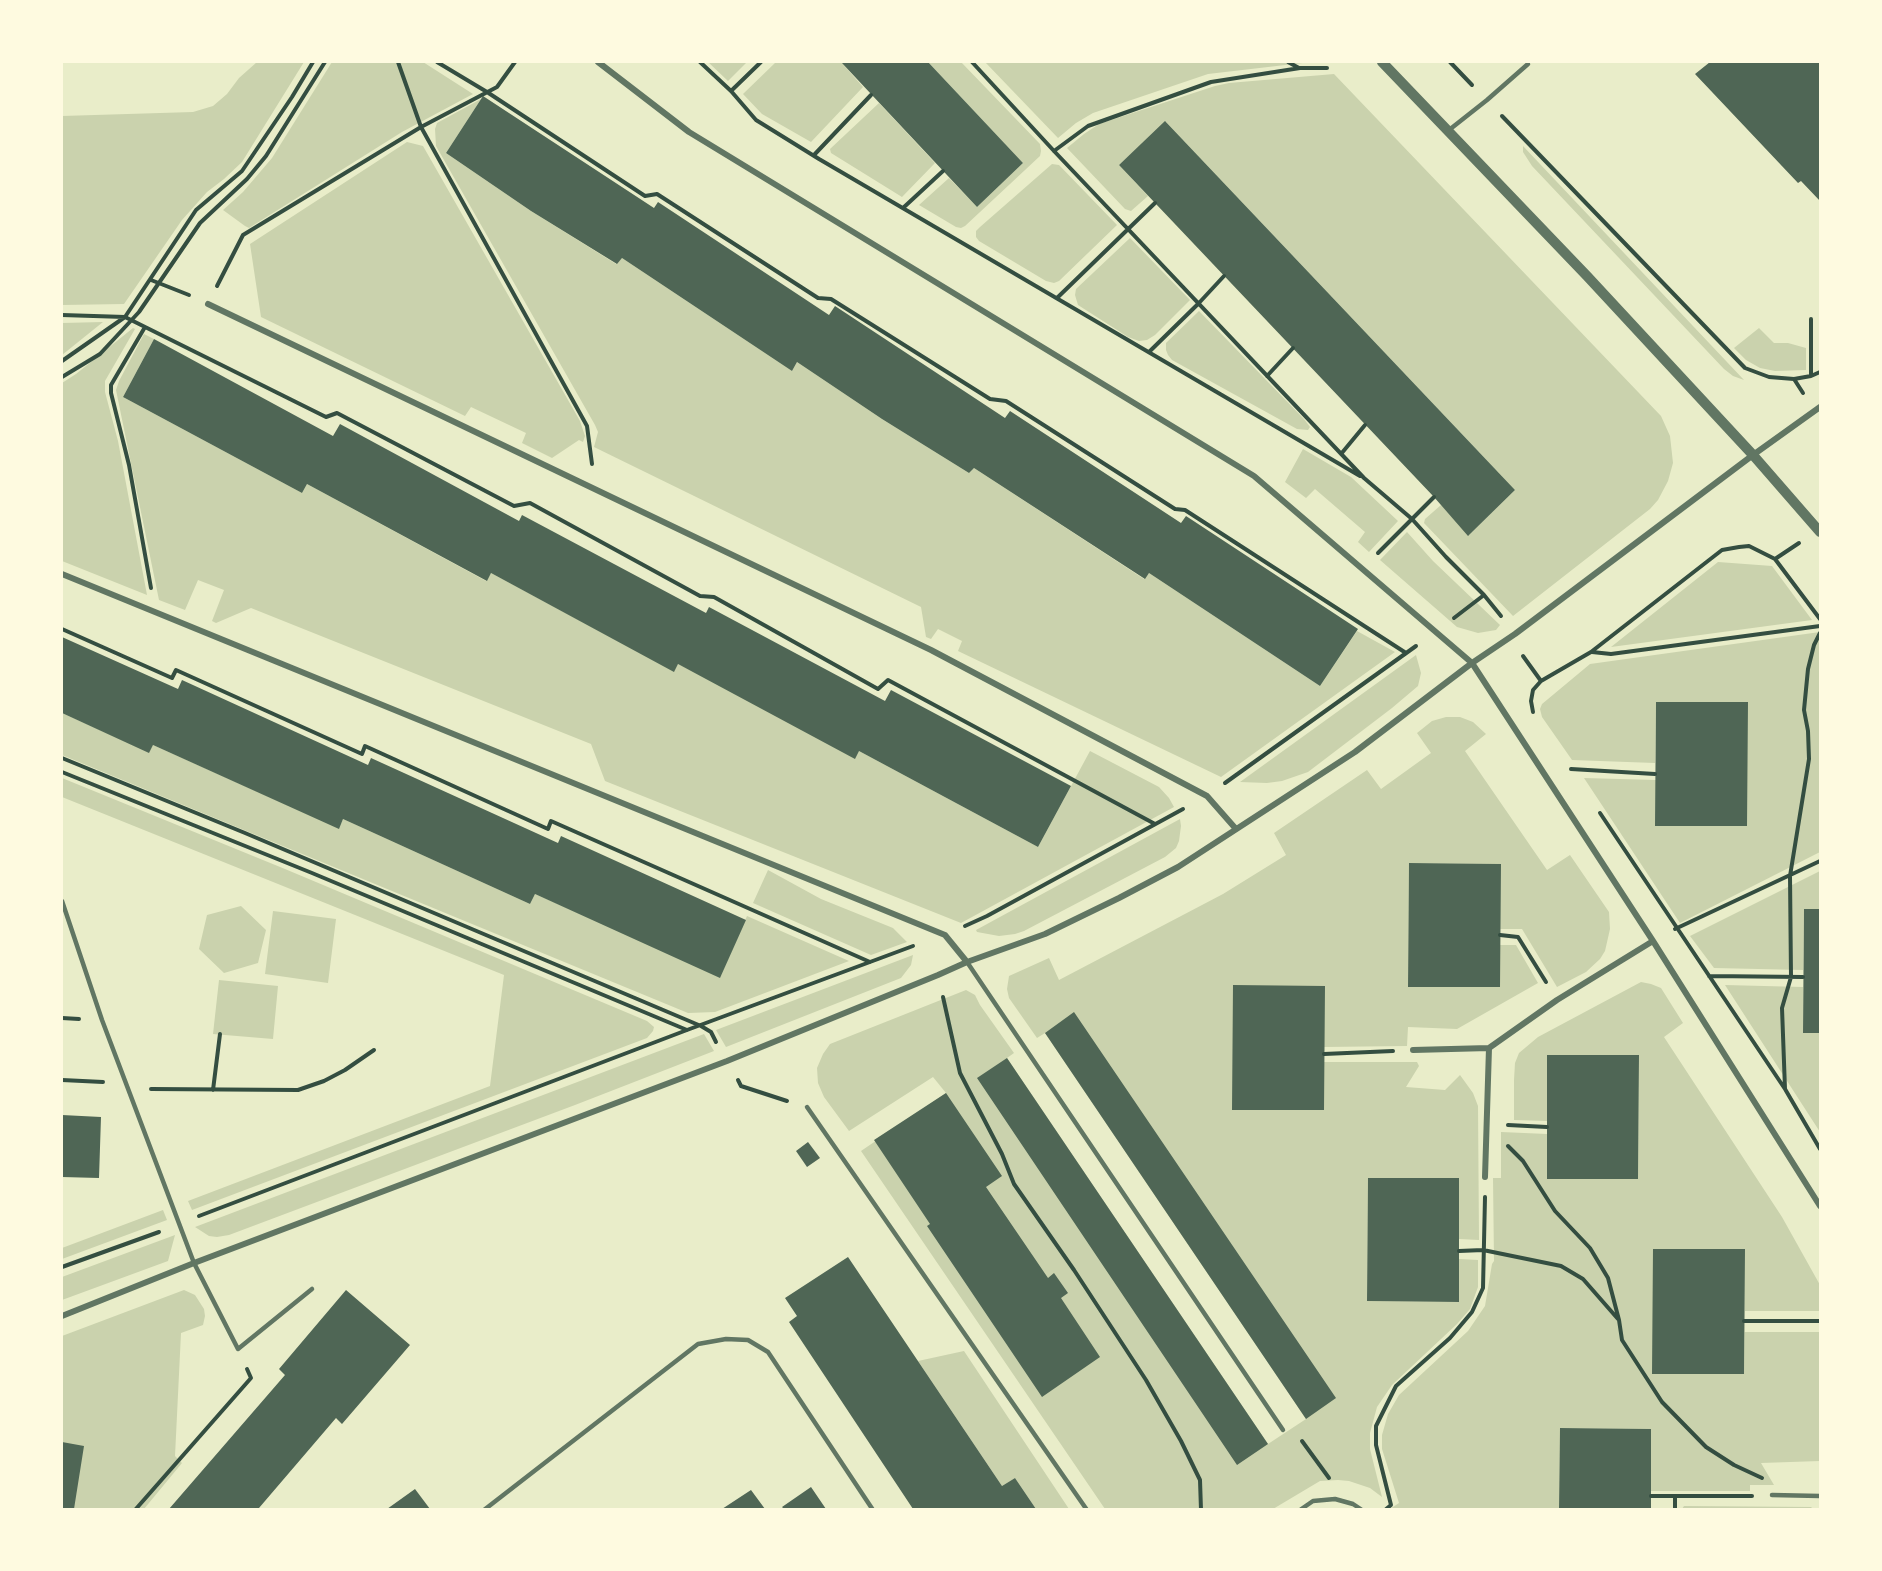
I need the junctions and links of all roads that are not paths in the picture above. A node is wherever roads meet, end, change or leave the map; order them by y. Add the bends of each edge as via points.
1 (598, 62) edge
2 (1382, 62) edge
3 (1528, 64) dead end
4 (1448, 130) junction
5 (208, 304) road end
6 (1821, 407) edge
7 (1753, 455) junction
8 (1821, 532) edge
9 (62, 574) edge
10 (1472, 663) junction
11 (1236, 829) junction
12 (62, 902) edge
13 (1653, 941) junction
14 (967, 962) junction
15 (1489, 1048) junction
16 (1413, 1050) road end
17 (807, 1107) road end
18 (1485, 1177) road end
19 (1821, 1206) edge
20 (194, 1263) junction
21 (312, 1289) dead end
22 (62, 1316) edge
23 (1283, 1430) road end
24 (1772, 1495) road end
25 (1821, 1496) edge
26 (484, 1509) edge
27 (873, 1509) edge
28 (1087, 1509) edge
29 (1300, 1509) edge
30 (1362, 1509) edge

1 - 10 street via 689,132 1254,476
2 - 4 street
3 - 4 lane
4 - 7 street
5 - 11 street via 932,650 1206,796
6 - 7 street
7 - 8 street
7 - 10 street
9 - 14 street via 945,935
10 - 11 street via 1355,752
10 - 13 street
11 - 14 street via 1178,867 1119,898 1045,934
12 - 20 lane
13 - 15 street via 1557,1000
13 - 19 street
14 - 20 street via 727,1062
14 - 23 lane
15 - 16 street
15 - 18 street
17 - 28 lane
20 - 21 lane via 238,1349
20 - 22 street
24 - 25 lane
26 - 27 lane via 699,1344 726,1339 748,1340 768,1352
29 - 30 lane via 1313,1501 1335,1499

